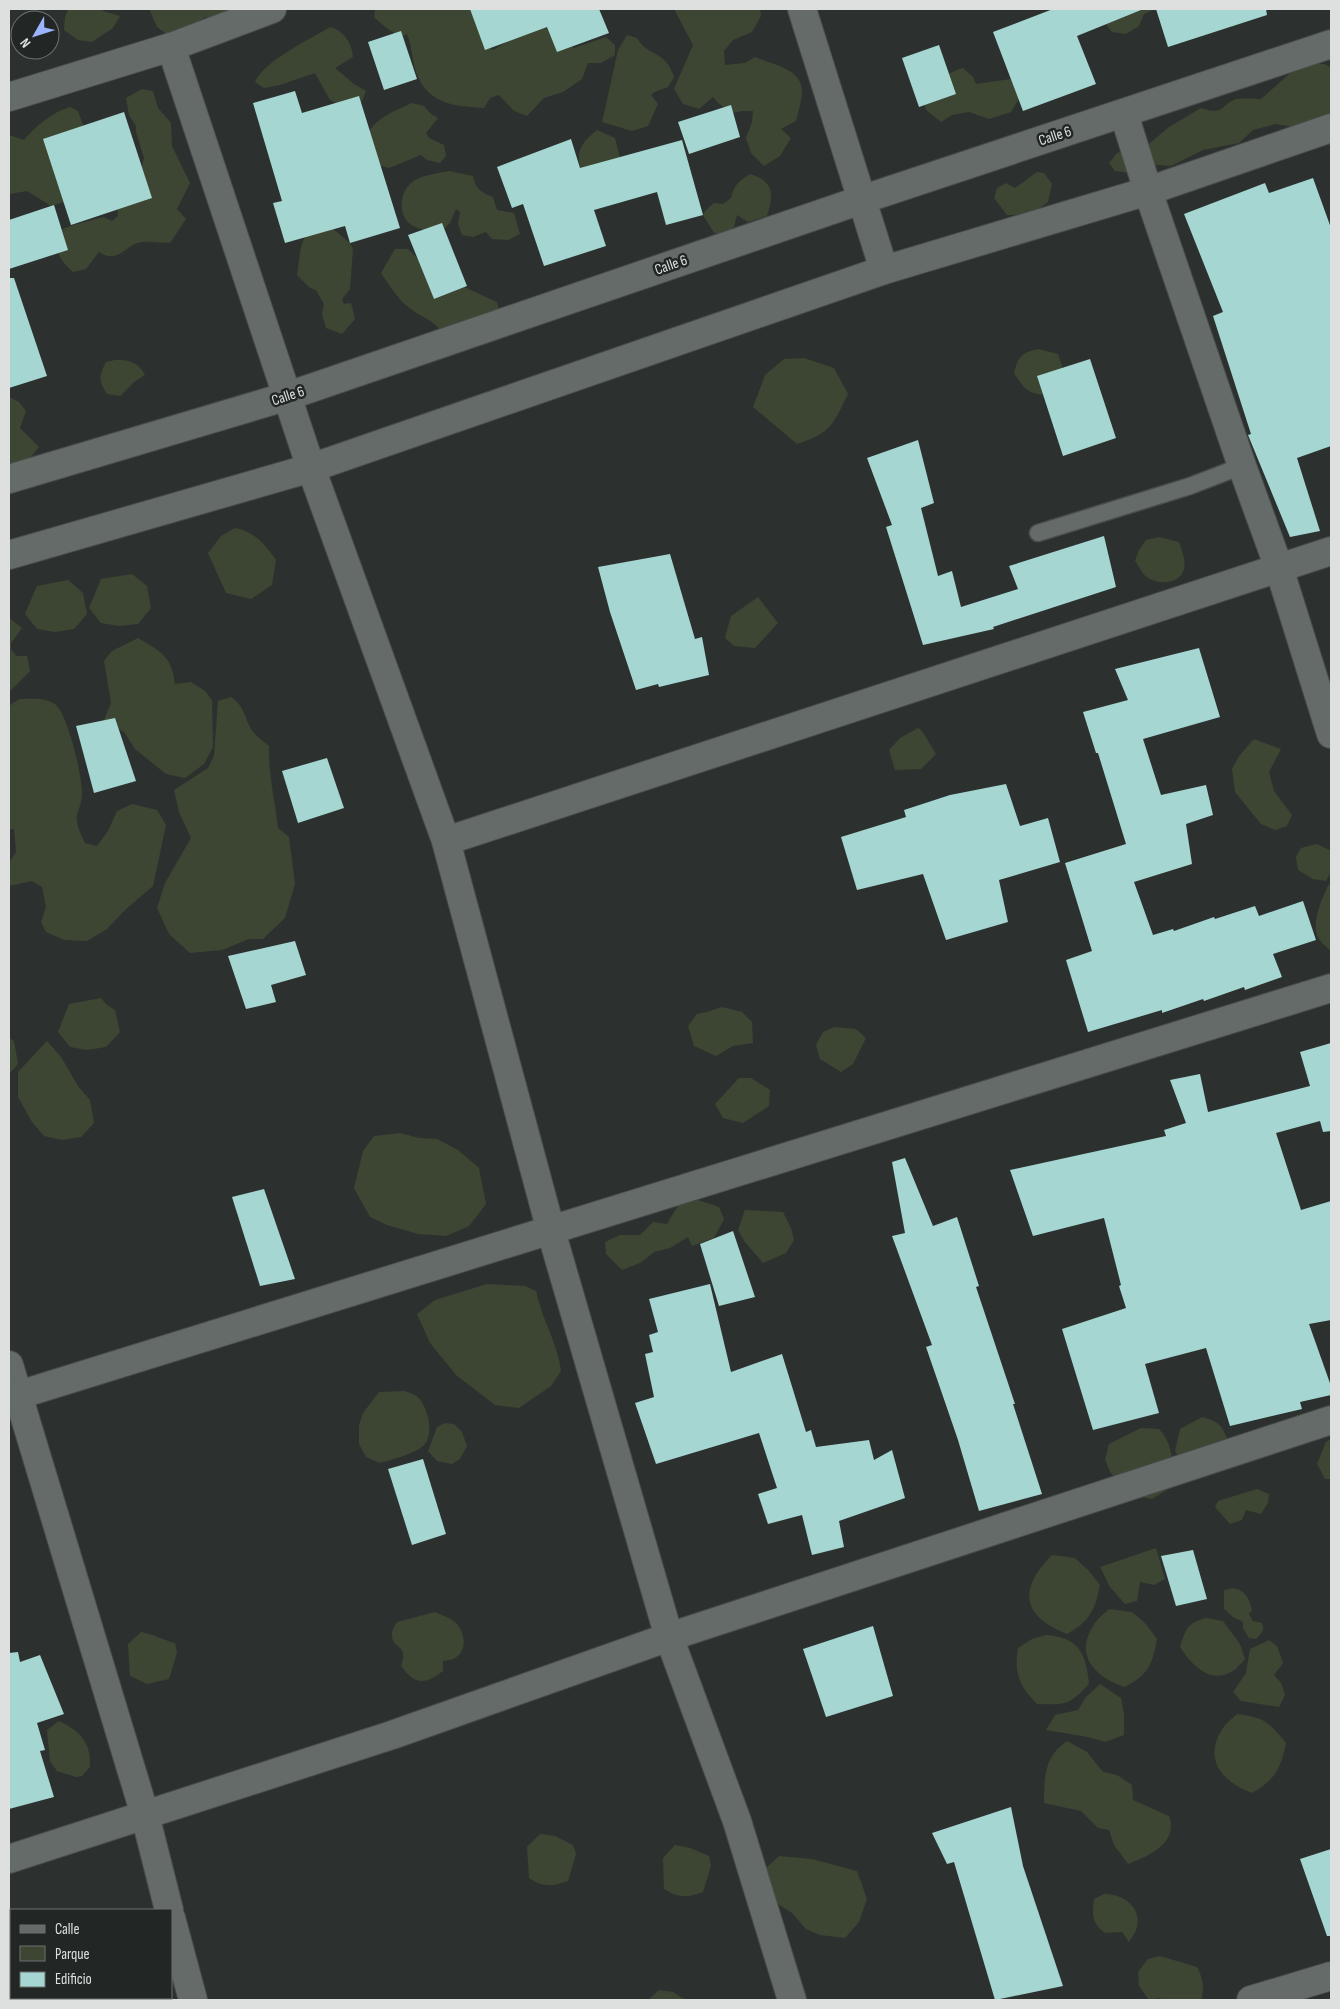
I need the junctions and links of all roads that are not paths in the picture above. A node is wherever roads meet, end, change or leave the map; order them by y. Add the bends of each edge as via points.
1 (272, 9) edge
2 (802, 9) edge
3 (1331, 44) edge
4 (171, 47) junction
5 (9, 97) edge
6 (1124, 114) junction
7 (1331, 128) edge
8 (1148, 191) junction
9 (861, 200) junction
10 (884, 270) junction
11 (288, 396) junction
12 (1242, 466) junction
13 (311, 468) junction
14 (9, 479) edge
15 (1038, 533) dead end
16 (1331, 551) edge
17 (9, 555) edge
18 (1279, 568) junction
19 (1331, 734) edge
20 (446, 841) junction
21 (1331, 988) edge
22 (551, 1231) junction
23 (9, 1365) edge
24 (13, 1396) edge
25 (1331, 1420) edge
26 (669, 1637) junction
27 (145, 1815) junction
28 (9, 1859) edge
29 (169, 1909) edge
30 (172, 1922) edge
31 (1331, 1976) edge
32 (192, 2000) edge
33 (792, 2000) edge
34 (1251, 2000) edge

1 - 4 street
2 - 9 street
3 - 6 street, Calle 6
4 - 5 street
4 - 11 street
6 - 8 street
6 - 9 street, Calle 6
7 - 8 street
8 - 10 street
8 - 12 street
9 - 10 street
9 - 11 street, Calle 6
10 - 13 street
11 - 13 street
11 - 14 street, Calle 6
12 - 15 lane via 1190,486
12 - 18 street
13 - 17 street
13 - 20 street
16 - 18 street
18 - 19 street
18 - 20 street
20 - 22 street
21 - 22 street
22 - 24 street
22 - 26 street
23 - 24 street
24 - 27 street
25 - 26 street
26 - 27 street via 392,1735
26 - 33 street via 737,1821
27 - 28 street
27 - 29 street
30 - 32 street
31 - 34 street

